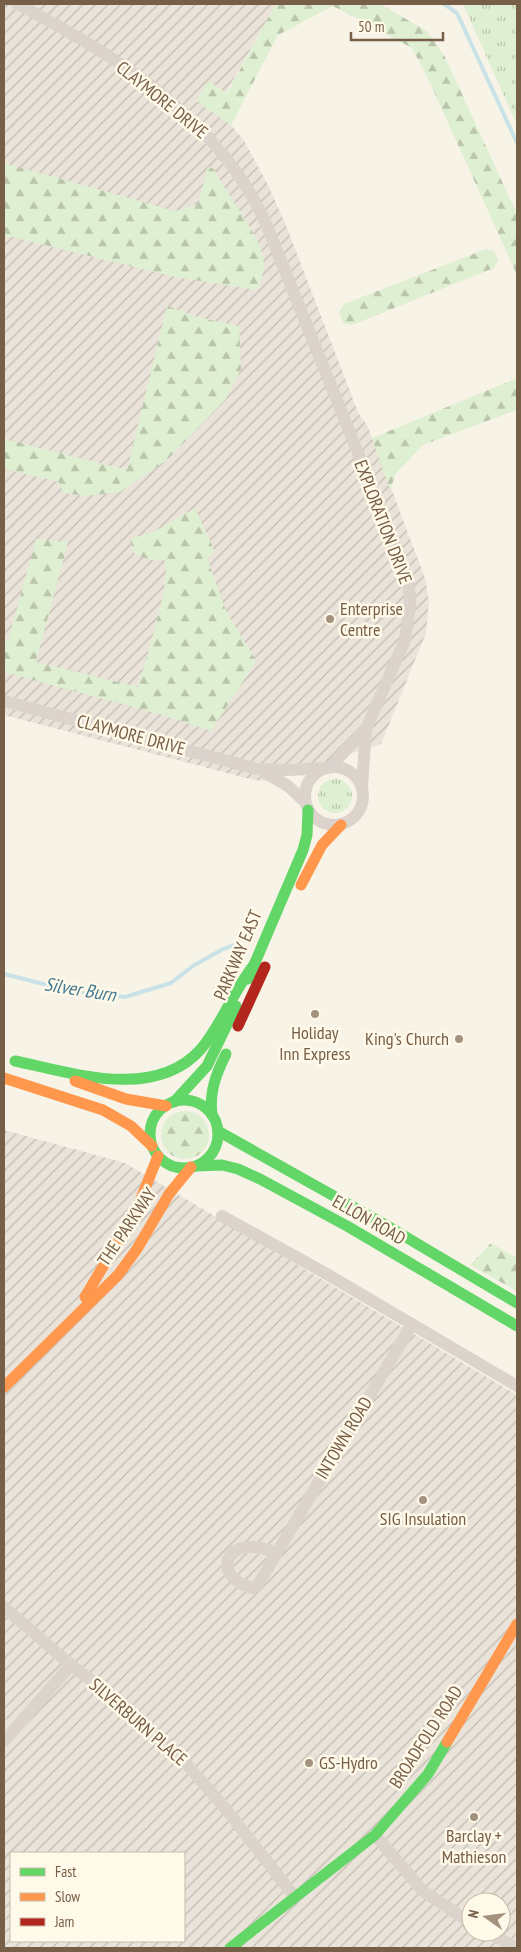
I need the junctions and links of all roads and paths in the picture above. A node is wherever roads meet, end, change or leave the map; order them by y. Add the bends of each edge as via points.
1 (17, 4) edge
2 (324, 373) joint
3 (4, 701) edge
4 (366, 729) junction
5 (328, 768) junction
6 (257, 769) junction
7 (362, 788) junction
8 (307, 806) junction
9 (341, 825) junction
10 (254, 965) junction
11 (9, 1060) edge
12 (4, 1078) edge
13 (170, 1104) junction
14 (212, 1115) junction
15 (218, 1131) junction
16 (155, 1151) junction
17 (194, 1166) junction
18 (222, 1216) dead end
19 (517, 1303) edge
20 (67, 1324) junction
21 (412, 1324) junction
22 (517, 1326) edge
23 (517, 1386) edge
24 (4, 1387) edge
25 (276, 1553) dead end
26 (4, 1607) edge
27 (517, 1624) edge
28 (70, 1665) junction
29 (4, 1742) edge
30 (375, 1836) junction
31 (295, 1896) junction
32 (461, 1916) edge
33 (230, 1948) edge

1 - 2 street, CLAYMORE DRIVE via 72,34 139,78 193,121 221,150 259,207
2 - 4 street, EXPLORATION DRIVE via 402,563 410,595 405,640
3 - 6 street, CLAYMORE DRIVE
4 - 5 street, EXPLORATION DRIVE
4 - 7 street, EXPLORATION DRIVE
5 - 6 street, CLAYMORE DRIVE
5 - 7 street via 350,772
5 - 8 street via 319,771 309,781
6 - 8 street, CLAYMORE DRIVE via 288,786
7 - 9 street via 363,799 358,813
8 - 9 street via 313,816 326,824
8 - 10 main road, PARKWAY EAST via 302,850
9 - 14 main road, PARKWAY EAST via 330,833 316,853 224,1057 213,1084
10 - 11 main road via 234,992 201,1049 185,1066 169,1074 133,1080
10 - 13 main road, PARKWAY EAST via 212,1058
11 - 13 main road via 126,1099
12 - 16 main road via 103,1110 131,1126
13 - 14 main road via 184,1100 195,1102
13 - 16 main road via 158,1113 152,1123 150,1134
14 - 15 main road
15 - 17 main road via 215,1148 204,1161
15 - 19 main road, ELLON ROAD
16 - 17 main road via 173,1166
16 - 20 main road, THE PARKWAY via 149,1186 134,1217
17 - 20 main road, THE PARKWAY via 169,1194 142,1243 118,1275
17 - 22 main road, ELLON ROAD via 222,1165 260,1179
18 - 21 street
20 - 24 main road, THE PARKWAY
21 - 23 street
21 - 25 street, INTOWN ROAD
26 - 28 street, SILVERBURN PLACE
27 - 30 main road, BROADFOLD ROAD via 428,1774
28 - 29 street
28 - 31 street, SILVERBURN PLACE via 125,1706 176,1752
30 - 31 main road, BROADFOLD ROAD
30 - 32 street via 423,1891
31 - 33 main road, BROADFOLD ROAD

